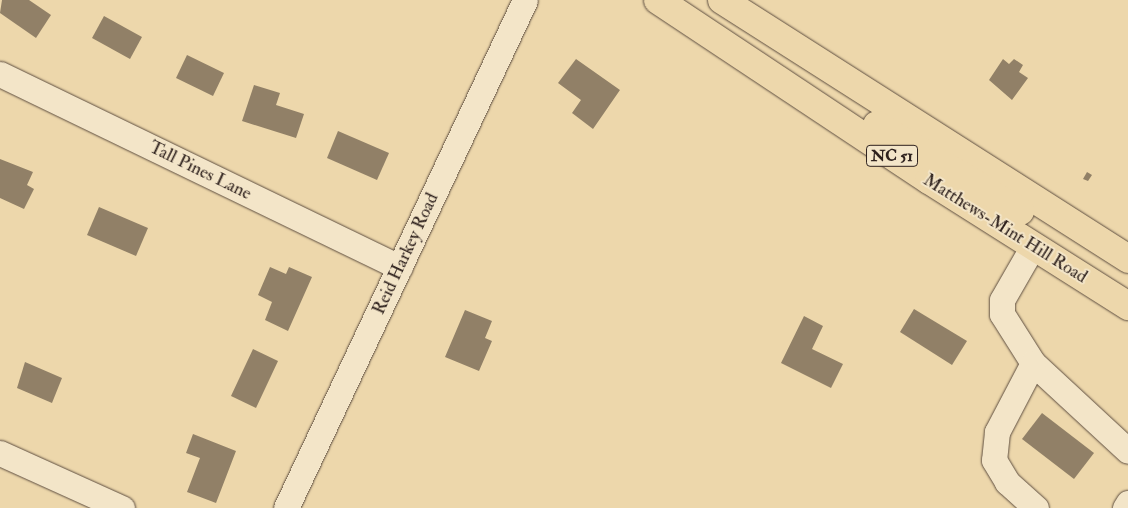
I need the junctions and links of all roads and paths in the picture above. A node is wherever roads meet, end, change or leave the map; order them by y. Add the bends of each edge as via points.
1 (525, 0) edge
2 (658, 0) edge
3 (722, 0) edge
4 (0, 74) edge
5 (768, 75) junction
6 (1033, 246) junction
7 (1128, 261) edge
8 (400, 267) junction
9 (1128, 306) edge
10 (1033, 363) junction
11 (1128, 451) edge
12 (0, 453) edge
13 (1128, 503) edge
14 (122, 508) edge
15 (286, 508) edge
16 (1036, 508) edge
17 (1124, 508) edge

1 - 8 street, Reid Harkey Road
2 - 5 main road, Matthews-Mint Hill Road / NC 51
3 - 7 main road, NC 51
4 - 8 street, Tall Pines Lane
5 - 6 main road, Matthews-Mint Hill Road / NC 51
5 - 7 main road via 778,66 788,69 1098,258
6 - 9 main road, Matthews-Mint Hill Road / NC 51
6 - 10 street via 1002,300 1002,314
8 - 15 street, Reid Harkey Road
10 - 11 street
10 - 16 street via 997,432 994,460 1007,482
12 - 14 street
13 - 17 street

